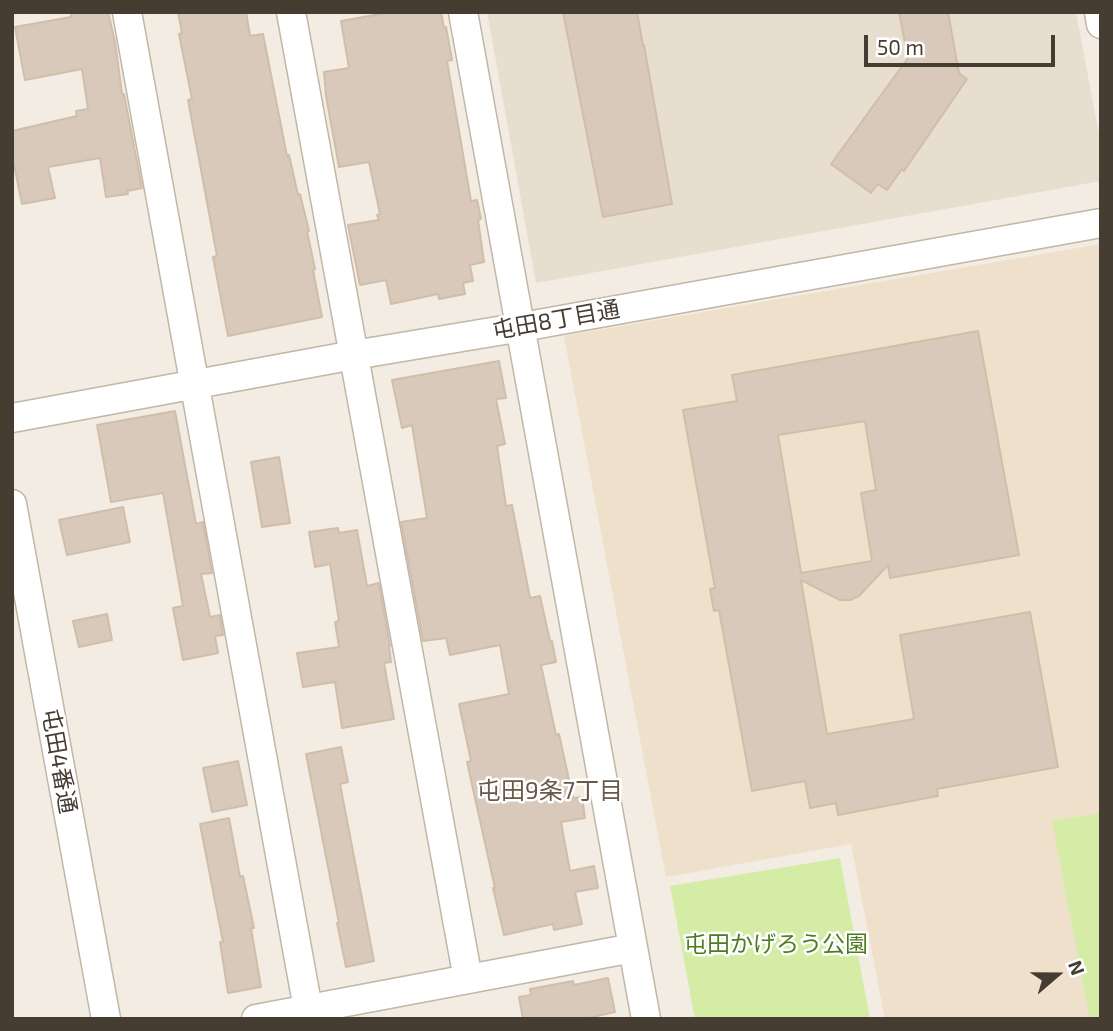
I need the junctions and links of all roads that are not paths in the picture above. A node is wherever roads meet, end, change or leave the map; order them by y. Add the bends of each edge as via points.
1 (127, 12) edge
2 (291, 12) edge
3 (463, 12) edge
4 (1098, 12) edge
5 (1101, 24) edge
6 (1101, 223) edge
7 (522, 327) junction
8 (354, 355) junction
9 (194, 384) junction
10 (12, 418) edge
11 (12, 504) edge
12 (633, 948) junction
13 (467, 979) junction
14 (308, 1009) junction
15 (106, 1019) edge
16 (256, 1019) edge
17 (646, 1019) edge

1 - 9 street
2 - 8 street
3 - 7 street
4 - 5 street
6 - 7 street, 屯田8丁目通
7 - 8 street, 屯田8丁目通
7 - 12 street
8 - 9 street, 屯田8丁目通
8 - 13 street
9 - 10 street, 屯田8丁目通
9 - 14 street
11 - 15 street, 屯田4番通
12 - 13 street
12 - 17 street
13 - 14 street
14 - 16 street

